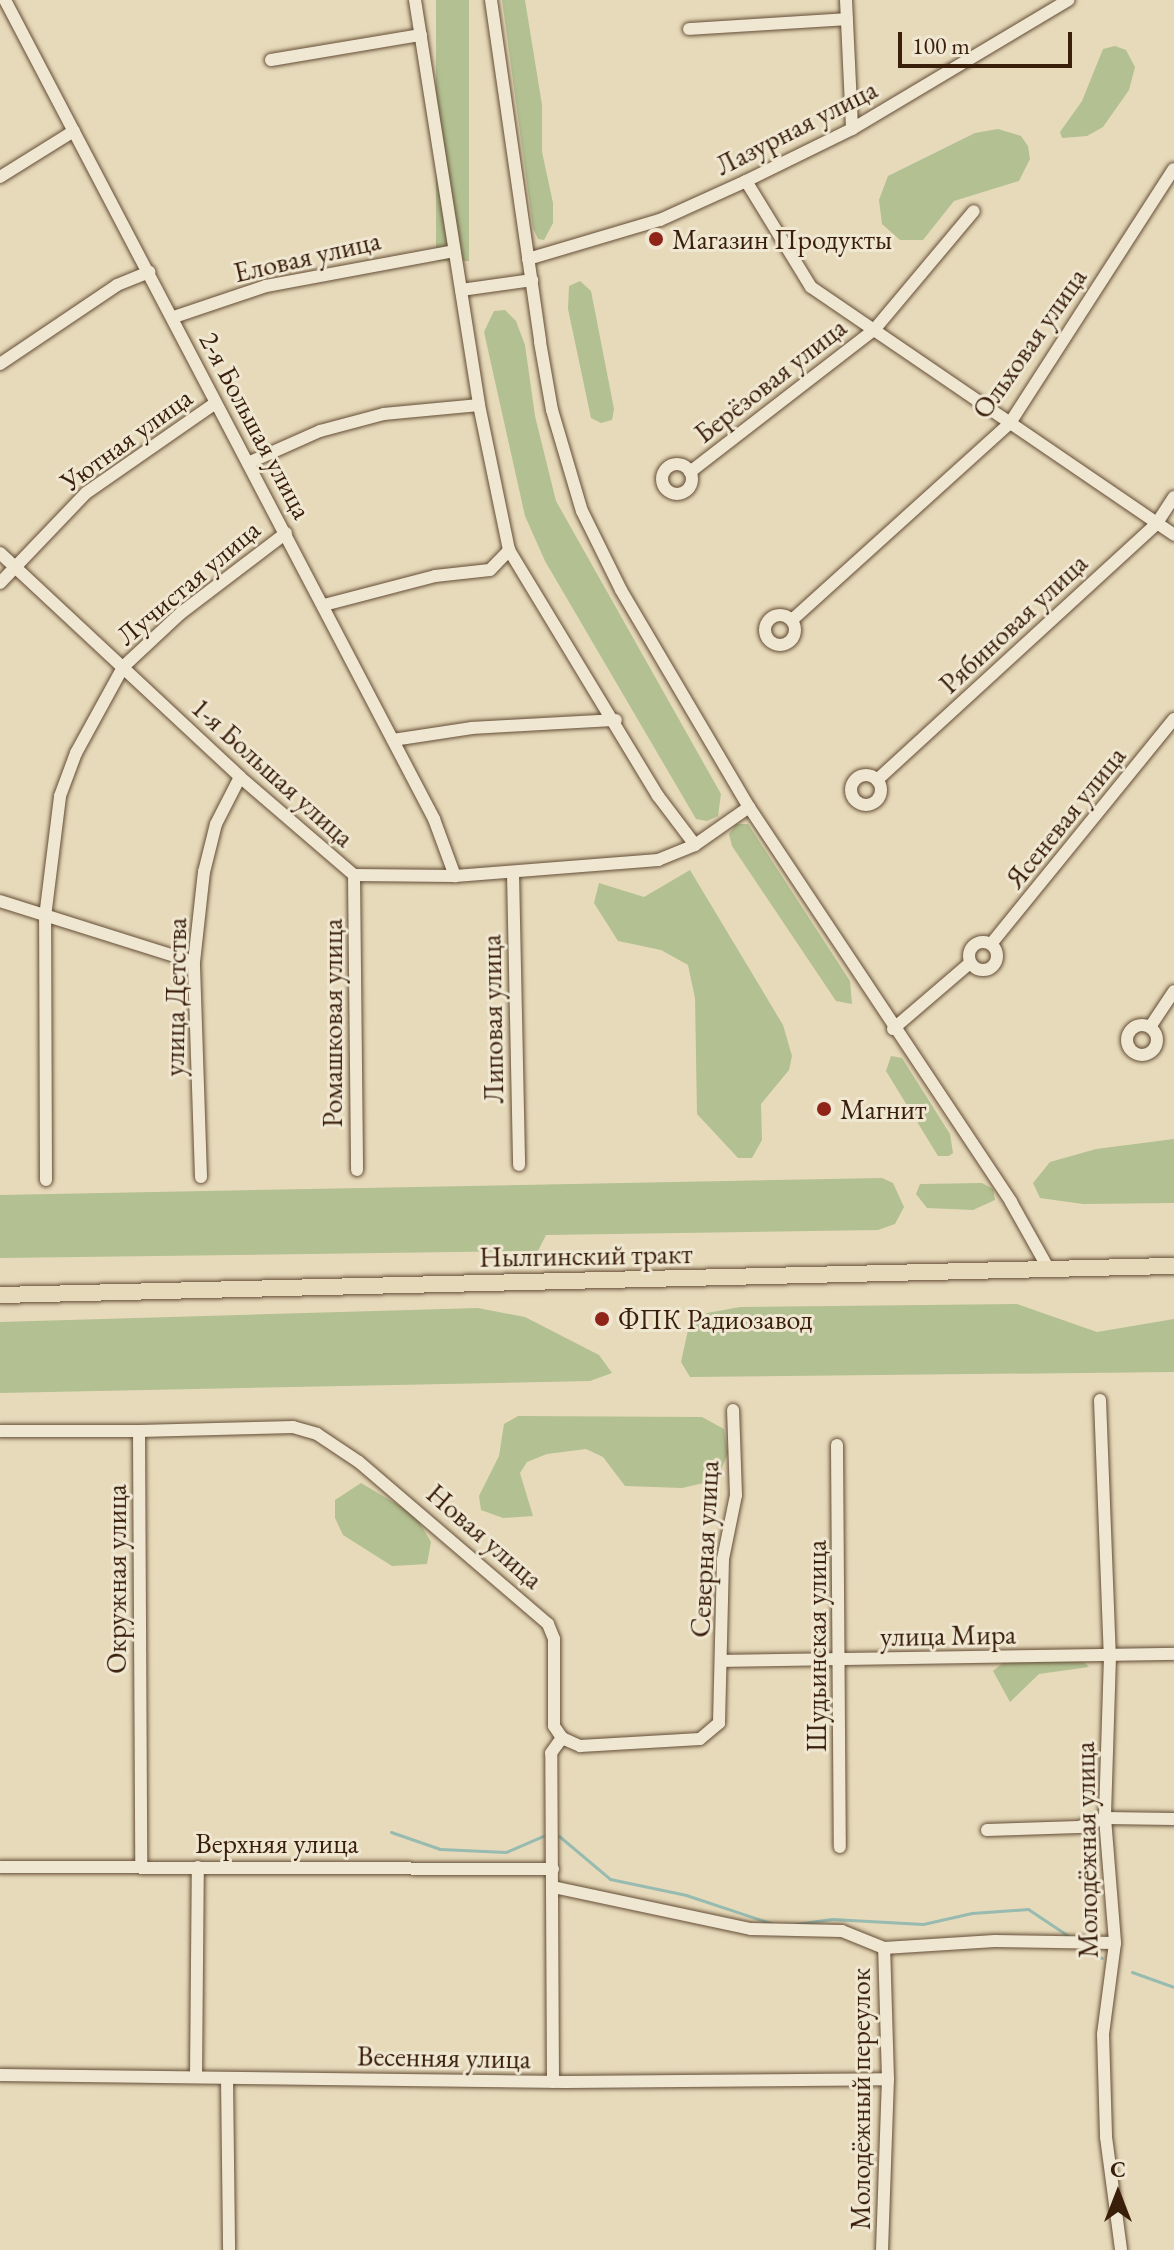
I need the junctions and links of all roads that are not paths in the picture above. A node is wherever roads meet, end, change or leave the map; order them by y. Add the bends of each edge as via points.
1 (5, 0) edge
2 (415, 0) edge
3 (491, 0) edge
4 (846, 0) edge
5 (1068, 0) edge
6 (847, 19) junction
7 (689, 29) dead end
8 (421, 35) junction
9 (271, 60) dead end
10 (852, 129) junction
11 (74, 131) junction
12 (1174, 169) edge
13 (0, 177) edge
14 (746, 181) junction
15 (974, 211) dead end
16 (454, 251) junction
17 (528, 259) junction
18 (150, 272) junction
19 (532, 280) junction
20 (461, 290) junction
21 (174, 317) junction
22 (874, 330) junction
23 (0, 364) edge
24 (214, 404) junction
25 (479, 405) junction
26 (1010, 423) junction
27 (248, 463) junction
28 (693, 470) dead end
29 (1174, 497) edge
30 (1157, 523) junction
31 (286, 533) junction
32 (1174, 535) edge
33 (509, 550) junction
34 (0, 553) edge
35 (14, 566) junction
36 (0, 583) edge
37 (324, 605) junction
38 (792, 620) dead end
39 (123, 667) junction
40 (1174, 719) edge
41 (616, 720) junction
42 (393, 740) junction
43 (240, 777) junction
44 (877, 780) dead end
45 (749, 807) junction
46 (695, 845) junction
47 (513, 873) junction
48 (354, 875) junction
49 (455, 876) junction
50 (0, 901) edge
51 (45, 917) junction
52 (991, 944) junction
53 (194, 962) junction
54 (970, 963) junction
55 (1174, 991) edge
56 (1150, 1027) dead end
57 (893, 1029) junction
58 (519, 1165) dead end
59 (357, 1170) dead end
60 (201, 1177) dead end
61 (46, 1180) dead end
62 (1174, 1266) edge
63 (1048, 1268) junction
64 (0, 1295) edge
65 (1100, 1400) dead end
66 (733, 1410) dead end
67 (0, 1431) edge
68 (139, 1431) junction
69 (837, 1445) dead end
70 (1174, 1654) edge
71 (1110, 1656) junction
72 (722, 1661) junction
73 (841, 1661) junction
74 (562, 1738) junction
75 (1105, 1818) junction
76 (1174, 1819) edge
77 (987, 1830) dead end
78 (840, 1847) dead end
79 (141, 1866) junction
80 (0, 1867) edge
81 (198, 1867) junction
82 (553, 1869) junction
83 (553, 1887) junction
84 (1115, 1943) junction
85 (884, 1948) junction
86 (0, 2075) edge
87 (196, 2077) junction
88 (227, 2078) junction
89 (888, 2079) junction
90 (553, 2082) junction
91 (229, 2250) edge
92 (882, 2250) edge
93 (1121, 2250) edge

1 - 11 street, 2-я Большая улица
2 - 8 street
3 - 17 street
4 - 6 street
5 - 10 street, Лазурная улица
6 - 7 street
6 - 10 street
8 - 9 street
8 - 16 street
10 - 14 street, Лазурная улица
11 - 13 street
11 - 18 street, 2-я Большая улица
12 - 26 street, Ольховая улица
14 - 17 street, Лазурная улица via 660,220
14 - 22 street via 811,287
15 - 22 street, Берёзовая улица
16 - 20 street
16 - 21 street, Еловая улица via 266,286
17 - 19 street
18 - 21 street, 2-я Большая улица
18 - 23 street via 117,285
19 - 20 street
19 - 45 street via 552,410 582,511 621,590
20 - 25 street
21 - 24 street, 2-я Большая улица
22 - 26 street
22 - 28 street, Берёзовая улица
24 - 27 street, 2-я Большая улица
24 - 35 street, Уютная улица via 86,493
25 - 27 street via 384,414 320,431
25 - 33 street
26 - 30 street
26 - 38 street, Ольховая улица
27 - 31 street, 2-я Большая улица
29 - 30 street, Рябиновая улица
30 - 32 street
30 - 44 street, Рябиновая улица
31 - 37 street, 2-я Большая улица
31 - 39 street, Лучистая улица via 181,613
33 - 37 street via 490,570 435,576
33 - 41 street
34 - 35 street, 1-я Большая улица
35 - 36 street, Уютная улица
35 - 39 street, 1-я Большая улица
37 - 42 street, 2-я Большая улица
39 - 43 street, 1-я Большая улица
39 - 51 street, Лучистая улица via 86,732 60,796
40 - 52 street, Ясеневая улица
41 - 42 street via 472,728
41 - 46 street via 658,796
42 - 49 street, 2-я Большая улица via 434,819
43 - 48 street, 1-я Большая улица
43 - 53 street, улица Детства via 216,824 204,872
45 - 46 street, 1-я Большая улица
45 - 57 street
46 - 47 street, 1-я Большая улица via 658,860
47 - 49 street, 1-я Большая улица
47 - 58 street, Липовая улица
48 - 49 street, 1-я Большая улица
48 - 59 street, Ромашковая улица
50 - 51 street
51 - 53 street
51 - 61 street, Лучистая улица
52 - 54 street via 973,945
52 - 54 street via 997,956 990,968 977,969
53 - 60 street, улица Детства
54 - 57 street
55 - 56 street
57 - 63 street via 1011,1202
62 - 63 main road, Нылгинский тракт
63 - 64 main road, Нылгинский тракт
65 - 71 street, Молодёжная улица
66 - 72 street, Северная улица via 736,1495 723,1559
67 - 68 street
68 - 74 street, Новая улица via 293,1427 317,1434 359,1462 548,1624 554,1639 554,1726
68 - 79 street, Окружная улица
69 - 73 street, Шудьинская улица
70 - 71 street, улица Мира
71 - 73 street, улица Мира
71 - 75 street, Молодёжная улица
72 - 73 street, улица Мира
72 - 74 street, Северная улица via 719,1723 709,1736 580,1746
73 - 78 street, Шудьинская улица
74 - 82 street via 551,1753
75 - 76 street
75 - 77 street via 1079,1827
75 - 84 street, Молодёжная улица
79 - 80 street, Верхняя улица
79 - 81 street, Верхняя улица
81 - 82 street, Верхняя улица
81 - 87 street
82 - 83 street
83 - 85 street via 751,1929 842,1931
83 - 90 street
84 - 85 street via 995,1941
84 - 93 street, Молодёжная улица via 1103,2034 1106,2137
85 - 89 street, Молодёжный переулок
86 - 87 street, Весенняя улица
87 - 88 street, Весенняя улица
88 - 90 street, Весенняя улица
88 - 91 street
89 - 90 street, Весенняя улица
89 - 92 street, Молодёжный переулок

